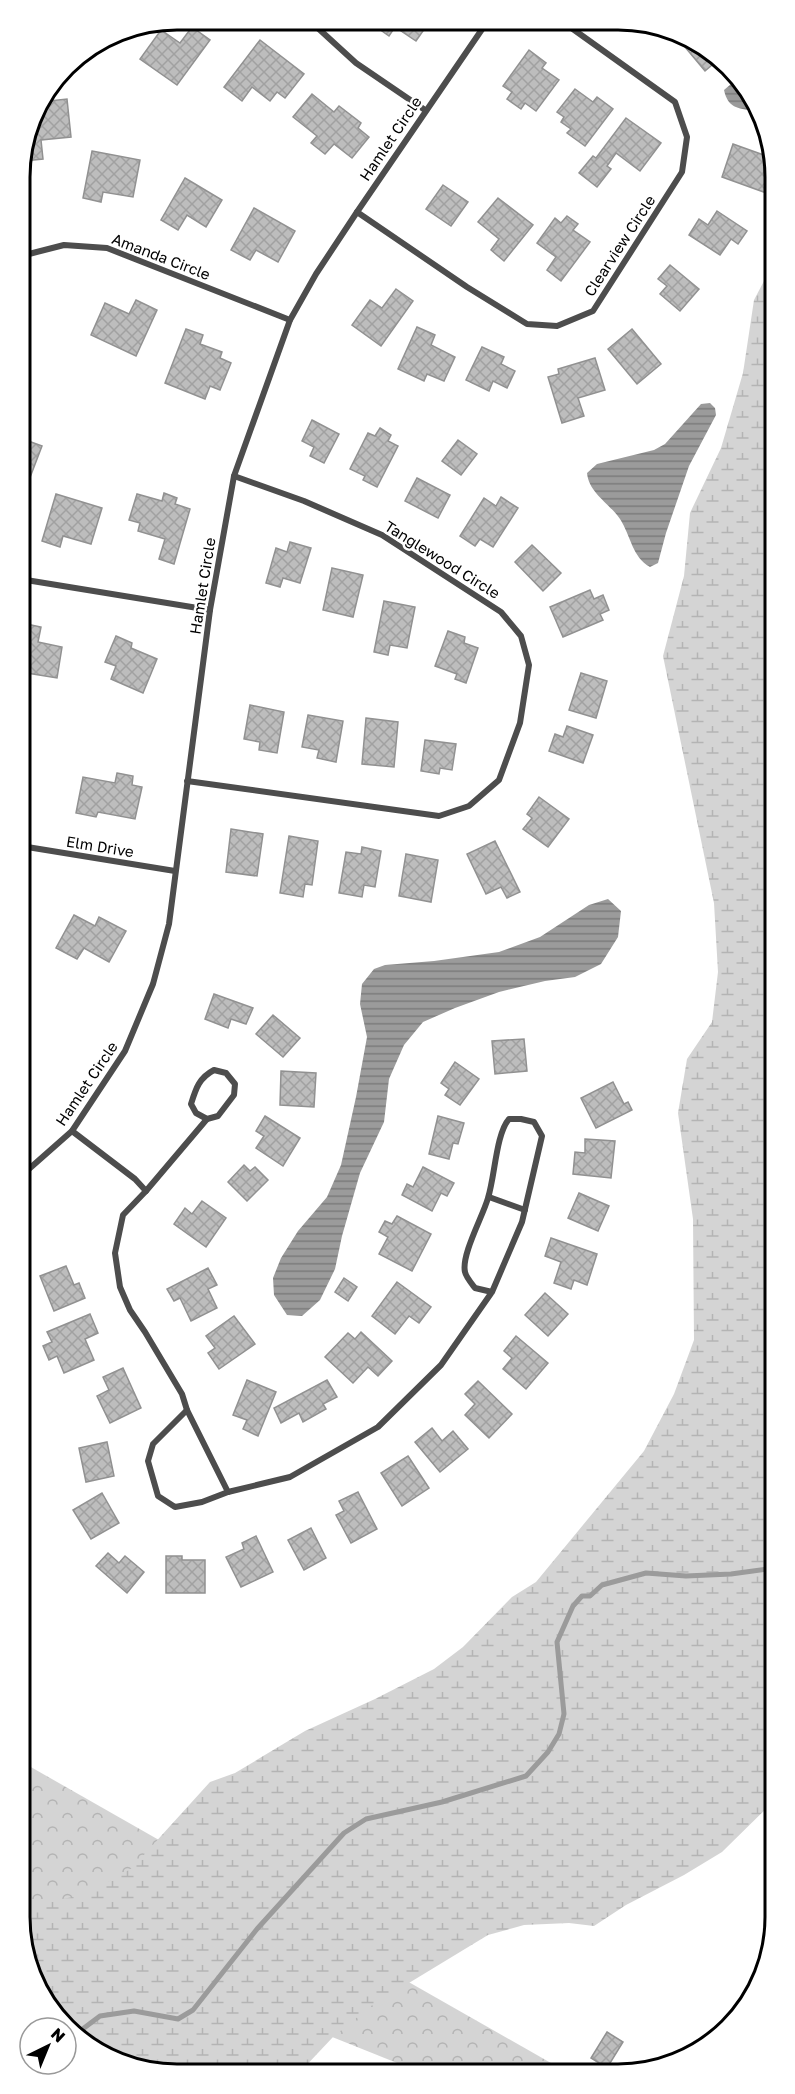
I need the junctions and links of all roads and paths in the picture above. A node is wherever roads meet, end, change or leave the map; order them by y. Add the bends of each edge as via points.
1 (320, 30) edge
2 (481, 30) edge
3 (573, 30) edge
4 (425, 110) junction
5 (357, 212) junction
6 (30, 254) edge
7 (290, 320) junction
8 (234, 476) junction
9 (30, 580) edge
10 (210, 610) junction
11 (187, 781) junction
12 (30, 847) edge
13 (175, 871) junction
14 (207, 1119) junction
15 (72, 1131) junction
16 (30, 1168) edge
17 (146, 1191) junction
18 (489, 1197) junction
19 (525, 1210) junction
20 (492, 1292) junction
21 (187, 1410) junction
22 (228, 1492) junction

1 - 4 street via 356,63
2 - 4 street, Hamlet Circle
3 - 5 street, Clearview Circle via 675,102 687,137 682,172 593,311 557,326 527,324
4 - 5 street, Hamlet Circle
5 - 7 street, Hamlet Circle
6 - 7 street, Amanda Circle via 64,245 107,248
7 - 8 street, Hamlet Circle
8 - 10 street, Hamlet Circle
8 - 11 street, Tanglewood Circle via 382,535 501,612 521,636 529,665 520,723 499,780 469,806 439,816
9 - 10 street
10 - 11 street, Hamlet Circle
11 - 13 street, Hamlet Circle
12 - 13 street, Elm Drive
13 - 15 street, Hamlet Circle via 169,924 153,984 125,1052
14 - 14 street via 218,1116 234,1095 235,1084 226,1073 214,1070 202,1076 196,1088 191,1104 196,1113
14 - 17 street
15 - 16 street, Hamlet Circle
15 - 17 street
17 - 21 street via 123,1215 115,1253 120,1287 182,1394
18 - 19 street
18 - 19 street via 501,1128 508,1119 534,1122 542,1136
18 - 20 street via 467,1253 465,1272 475,1288
19 - 20 street
20 - 22 street via 441,1365 378,1427 290,1477
21 - 22 street
21 - 22 street via 153,1444 148,1461 158,1496 175,1507

